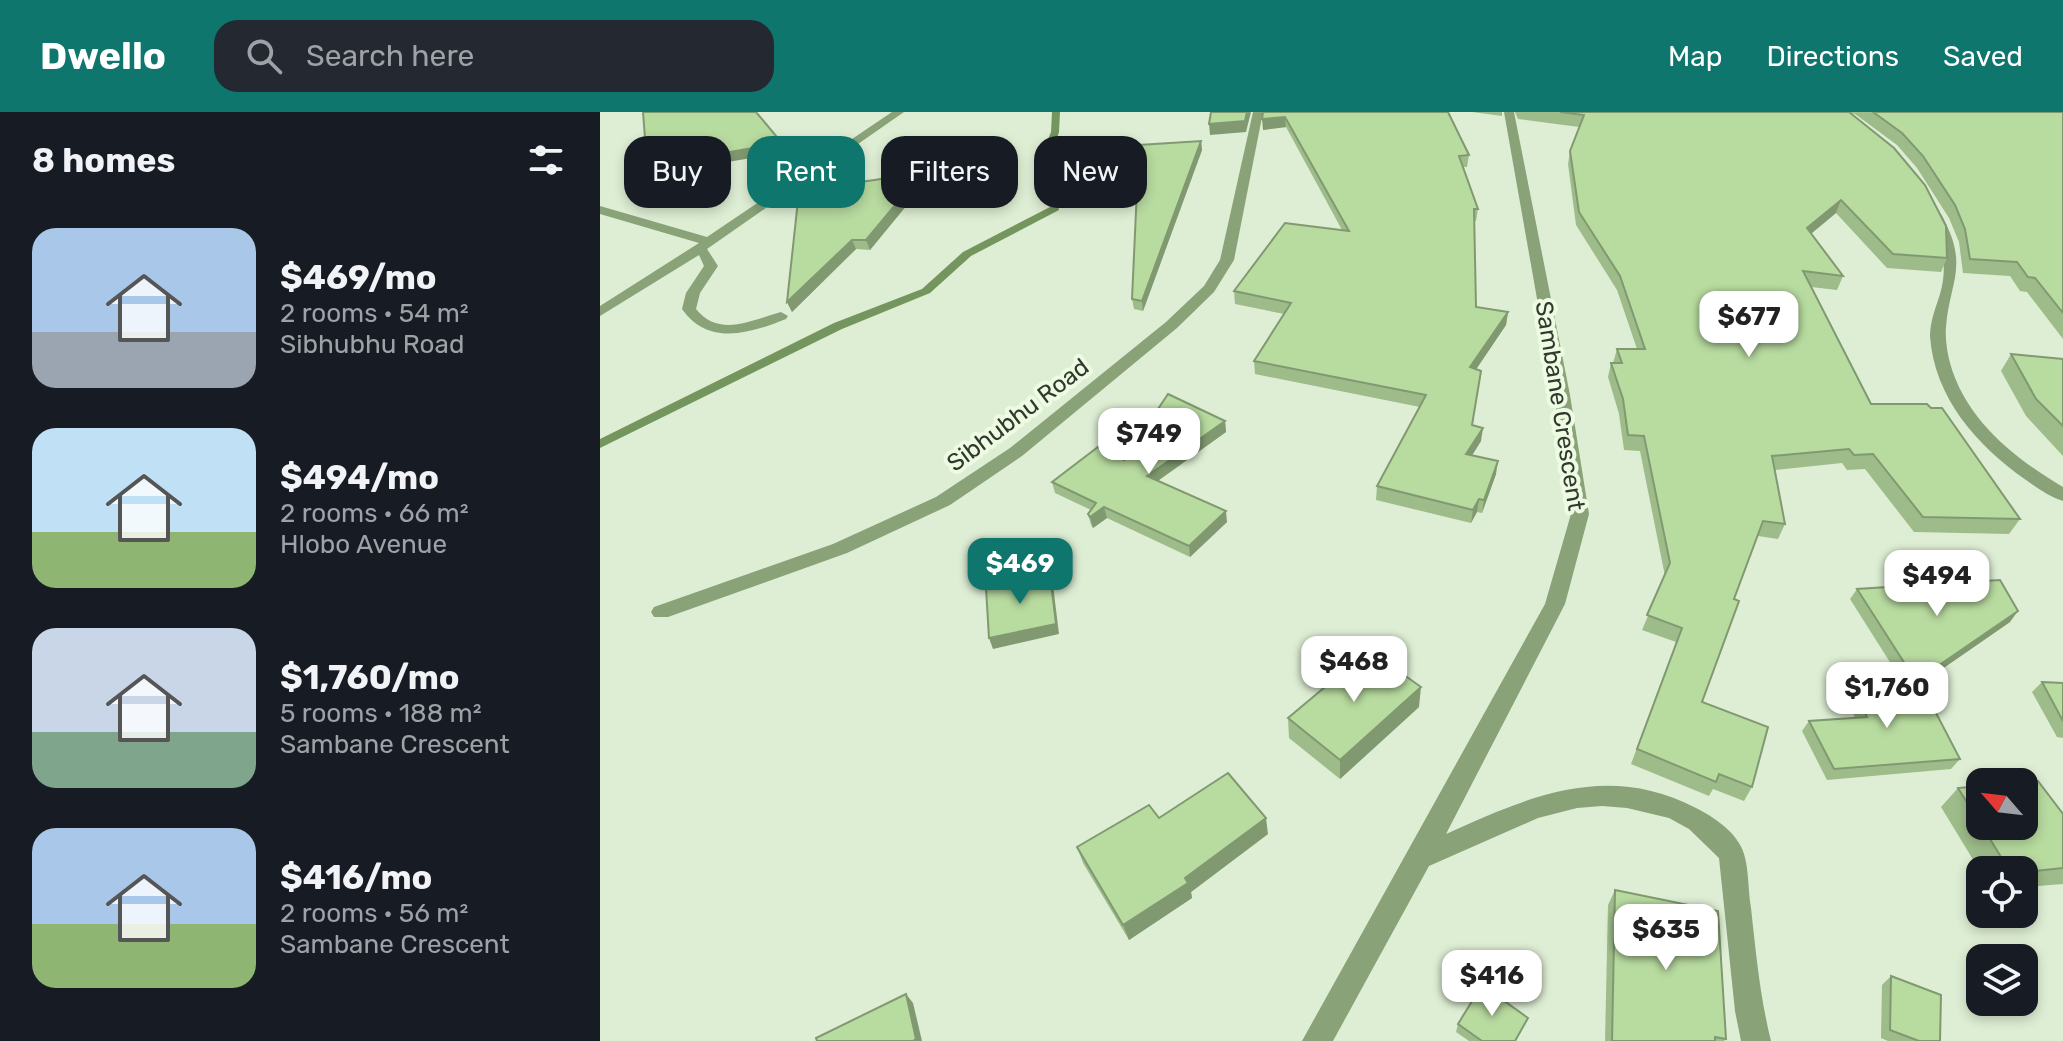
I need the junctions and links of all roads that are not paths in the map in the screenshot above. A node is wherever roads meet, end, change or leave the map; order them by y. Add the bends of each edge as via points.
1 (899, 112) edge
2 (1258, 112) edge
3 (1509, 112) edge
4 (1928, 202) edge
5 (600, 210) edge
6 (703, 246) junction
7 (600, 312) edge
8 (781, 316) dead end
9 (2063, 495) edge
10 (661, 612) dead end
11 (1420, 858) junction
12 (1317, 1041) edge
13 (1756, 1041) edge

1 - 6 street
2 - 10 street, Sibhubhu Road via 1227,260 1218,282 1199,301 973,483 863,539
3 - 11 street, Sambane Crescent via 1580,514 1555,604
4 - 9 street via 1953,261 1938,335 1954,398 1993,444
5 - 6 street
6 - 7 street
6 - 8 street via 711,266 693,293 693,316 718,330 735,331
11 - 12 street, Sambane Crescent
11 - 13 street via 1557,801 1593,795 1661,804 1684,813 1722,837 1731,854

